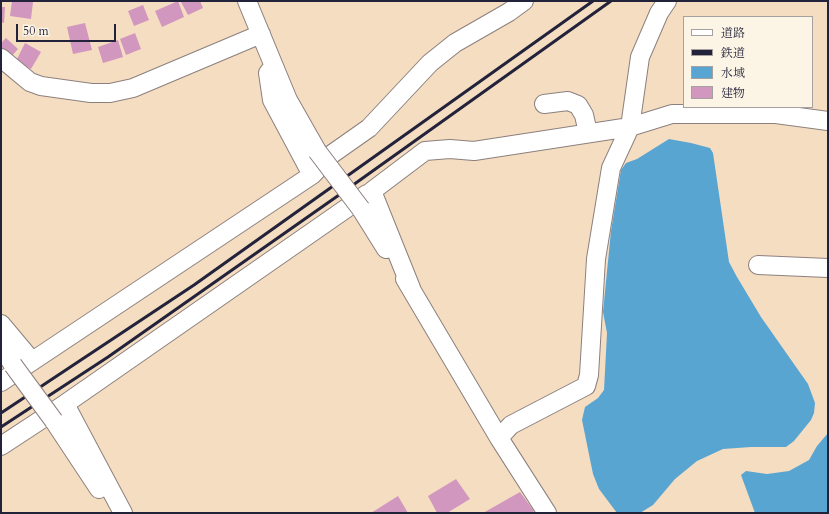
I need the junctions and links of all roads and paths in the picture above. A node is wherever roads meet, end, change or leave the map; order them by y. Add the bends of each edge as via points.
1 (247, 1) edge
2 (524, 1) edge
3 (667, 1) edge
4 (261, 34) junction
5 (1, 58) edge
6 (274, 66) junction
7 (544, 104) dead end
8 (776, 110) edge
9 (828, 121) edge
10 (630, 127) junction
11 (588, 133) junction
12 (312, 175) junction
13 (372, 191) junction
14 (758, 265) dead end
15 (828, 268) edge
16 (411, 288) junction
17 (1, 324) edge
18 (1, 346) edge
19 (32, 362) junction
20 (5, 375) edge
21 (65, 404) junction
22 (499, 438) junction
23 (1, 446) edge
24 (114, 513) edge
25 (123, 513) edge
26 (547, 513) edge

1 - 4 street
2 - 12 street via 510,12 455,43 430,63 369,128 332,154
3 - 10 street via 640,57
4 - 5 street via 133,88 110,93 41,86 30,82
4 - 6 street
6 - 12 street via 268,73 272,100
6 - 16 street, bridge via 288,100 317,151 361,209
7 - 11 street via 568,101 578,105 584,115
8 - 9 street
8 - 10 street via 672,114
10 - 11 street
10 - 22 street via 611,168 596,259 589,375 586,386 511,425
11 - 13 street via 474,151 425,151
12 - 19 street
13 - 16 street
13 - 21 street
14 - 15 street
16 - 22 street
17 - 19 street
18 - 20 street
19 - 20 street
20 - 24 street, bridge via 54,421
21 - 23 street
21 - 25 street
22 - 26 street

